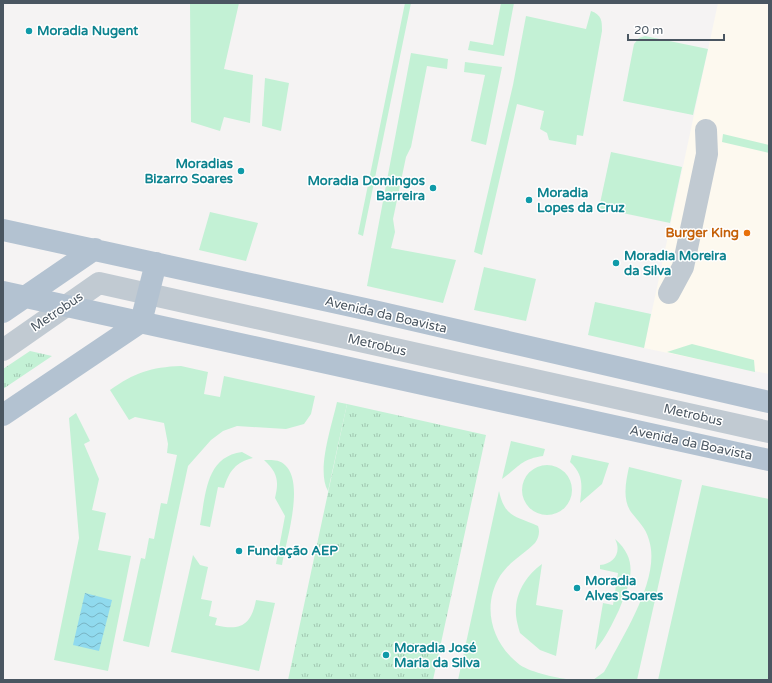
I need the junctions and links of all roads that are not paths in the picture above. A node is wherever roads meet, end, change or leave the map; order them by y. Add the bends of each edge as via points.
1 (706, 130) dead end
2 (3, 230) edge
3 (95, 249) junction
4 (156, 262) junction
5 (3, 292) edge
6 (669, 293) dead end
7 (148, 294) junction
8 (25, 297) junction
9 (67, 305) junction
10 (3, 312) edge
11 (141, 322) junction
12 (3, 350) edge
13 (769, 402) edge
14 (3, 415) edge
15 (769, 432) edge
16 (769, 460) edge

1 - 6 lane via 707,154 683,267
2 - 3 main road, Avenida da Boavista
3 - 4 main road, Avenida da Boavista
3 - 8 main road
4 - 7 main road
4 - 13 main road, Avenida da Boavista
5 - 8 main road, Avenida da Boavista
7 - 9 lane, Metrobus via 99,283
7 - 11 main road
7 - 15 lane, Metrobus
8 - 9 main road, Avenida da Boavista
8 - 10 main road
9 - 11 main road, Avenida da Boavista
9 - 12 lane, Metrobus
11 - 14 main road
11 - 16 main road, Avenida da Boavista

